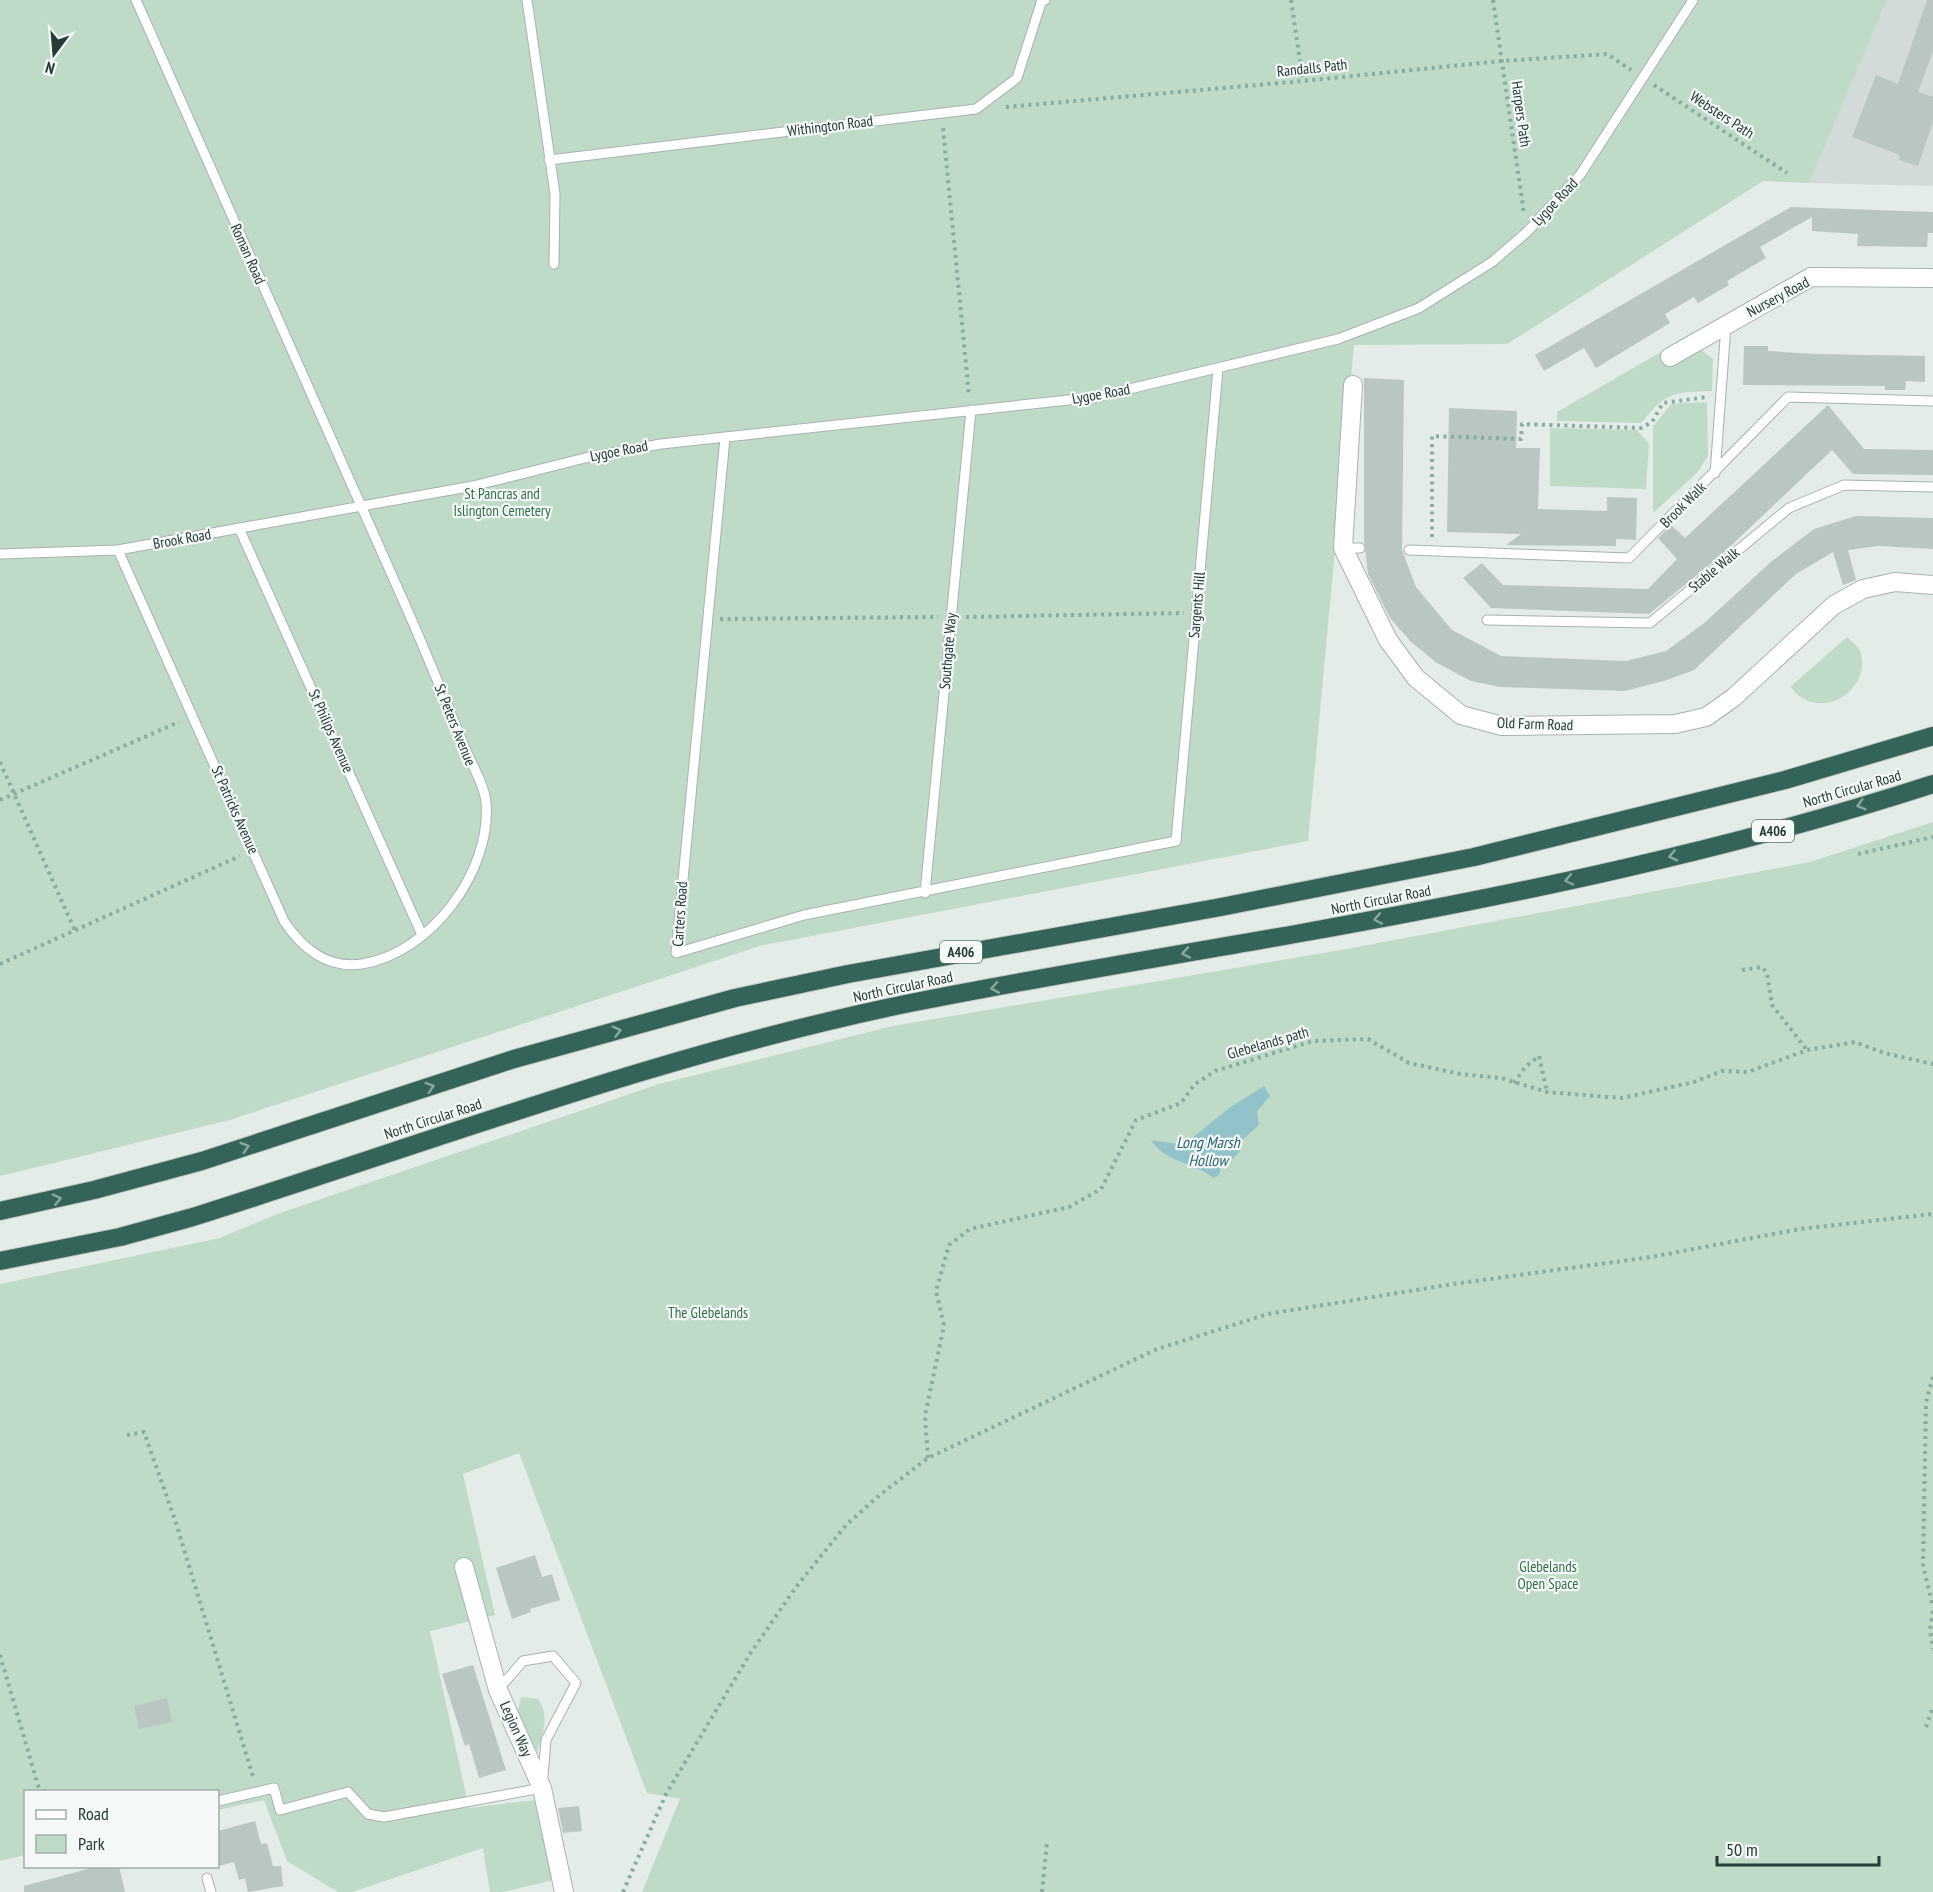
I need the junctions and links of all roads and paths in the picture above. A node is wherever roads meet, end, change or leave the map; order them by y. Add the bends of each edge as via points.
1 (136, 0) edge
2 (527, 0) edge
3 (1045, 0) edge
4 (1292, 0) edge
5 (1493, 0) edge
6 (1693, 0) edge
7 (1501, 61) junction
8 (1643, 78) junction
9 (1304, 81) junction
10 (976, 109) junction
11 (942, 112) junction
12 (549, 160) junction
13 (1787, 173) dead end
14 (1527, 232) junction
15 (554, 264) dead end
16 (1933, 278) edge
17 (1726, 325) junction
18 (1670, 357) dead end
19 (1218, 369) junction
20 (1353, 385) dead end
21 (1720, 397) junction
22 (1933, 401) edge
23 (971, 410) junction
24 (725, 438) junction
25 (1715, 473) junction
26 (1933, 487) edge
27 (362, 507) junction
28 (239, 528) junction
29 (118, 550) junction
30 (1409, 550) dead end
31 (1432, 551) junction
32 (0, 554) edge
33 (1933, 585) edge
34 (1487, 620) dead end
35 (193, 716) junction
36 (1933, 736) edge
37 (0, 762) edge
38 (1928, 786) edge
39 (15, 794) junction
40 (0, 800) edge
41 (1933, 837) edge
42 (1176, 841) joint
43 (252, 850) junction
44 (1858, 854) dead end
45 (925, 893) junction
46 (75, 931) junction
47 (422, 935) junction
48 (0, 964) edge
49 (1742, 970) dead end
50 (1807, 1050) junction
51 (1933, 1064) edge
52 (1514, 1083) junction
53 (1547, 1092) junction
54 (0, 1211) edge
55 (1933, 1214) edge
56 (0, 1261) edge
57 (1933, 1377) edge
58 (127, 1435) dead end
59 (928, 1458) junction
60 (464, 1567) dead end
61 (1933, 1609) edge
62 (1933, 1649) edge
63 (0, 1655) edge
64 (498, 1690) junction
65 (1933, 1707) edge
66 (1926, 1727) dead end
67 (542, 1788) junction
68 (40, 1790) edge
69 (258, 1793) junction
70 (219, 1801) edge
71 (1047, 1842) dead end
72 (207, 1878) dead end
73 (559, 1891) edge
74 (211, 1892) edge
75 (623, 1892) edge
76 (1042, 1892) edge

1 - 27 lane, Roman Road
2 - 12 lane
3 - 10 lane via 1017,78
4 - 9 path
5 - 7 path, Harpers Path
6 - 8 lane, Lygoe Road
7 - 8 path, Randalls Path via 1607,54
7 - 9 path, Randalls Path
7 - 14 path, Harpers Path
8 - 13 path, Websters Path
8 - 14 lane, Lygoe Road via 1580,175
9 - 10 path, Randalls Path
10 - 11 lane, Withington Road
11 - 12 lane, Withington Road
11 - 23 path
12 - 15 lane via 555,194
14 - 19 lane, Lygoe Road via 1492,262 1419,308 1338,339
16 - 17 street, Nursery Road via 1811,278
17 - 18 street, Nursery Road
17 - 21 lane
19 - 23 lane, Lygoe Road via 1096,398
19 - 42 lane, Sargents Hill
20 - 33 street, Old Farm Road via 1352,548 1388,640 1416,678 1461,715 1502,726 1676,724 1706,717 1733,698 1834,605 1863,590 1895,582
21 - 25 lane
21 - 31 path via 1664,403 1652,422 1641,428 1522,424 1521,440 1432,436
22 - 25 lane, Brook Walk via 1788,397
23 - 24 lane, Lygoe Road
23 - 45 lane, Southgate Way
24 - 27 lane, Lygoe Road via 596,456 473,486
24 - 45 lane, Carters Road via 676,953 804,915
25 - 31 lane, Brook Walk via 1629,558
26 - 34 lane, Stable Walk via 1844,485 1789,508 1650,623
27 - 28 lane, Brook Road
27 - 47 lane, St Peters Avenue via 486,799 479,857 467,885
28 - 29 lane, Brook Road
28 - 47 lane, St Philips Avenue
29 - 32 lane, Brook Road
29 - 35 lane, St Patricks Avenue
30 - 31 lane, Brook Walk
35 - 39 path
35 - 43 lane, St Patricks Avenue
54 -> 36 highway, North Circular Road / A406 via 94,1191 202,1161 514,1059 735,998 1474,857 1785,780
37 - 39 path
38 -> 56 highway, North Circular Road / A406 via 1731,843 1479,899 911,1003 801,1027 638,1072 193,1217 120,1237
39 - 40 path
39 - 46 path
41 - 44 path
42 - 45 lane, Carters Road
43 - 46 path
43 - 47 lane, St Patricks Avenue via 284,921 299,943 322,959 356,965 383,960
46 - 48 path
49 - 50 path via 1762,967 1767,973 1772,1005
50 - 51 path, Glebelands path via 1855,1042
50 - 53 path, Glebelands path via 1748,1072 1722,1071 1694,1082 1622,1098
52 - 53 path, Glebelands path
52 - 53 path via 1539,1056
52 - 59 path, Glebelands path via 1408,1063 1368,1039 1313,1041 1215,1071 1194,1085 1181,1103 1136,1120 1101,1189 1069,1206 970,1229 949,1245 936,1291 944,1325 925,1416
55 - 59 path via 1800,1229 1651,1257 1268,1314 1156,1349
57 - 61 path via 1926,1402 1923,1565
58 - 69 path via 144,1432 176,1523
59 - 75 path via 846,1525 796,1587 750,1654 666,1794
60 - 64 street, Legion Way
61 - 62 path
63 - 68 path
64 - 67 street, Legion Way
64 - 67 lane via 523,1661 553,1656 576,1683 546,1740
65 - 66 path
67 - 69 lane via 384,1817 368,1814 348,1792 280,1810 274,1788
67 - 73 street, Legion Way
69 - 70 lane
71 - 76 path
72 - 74 lane

